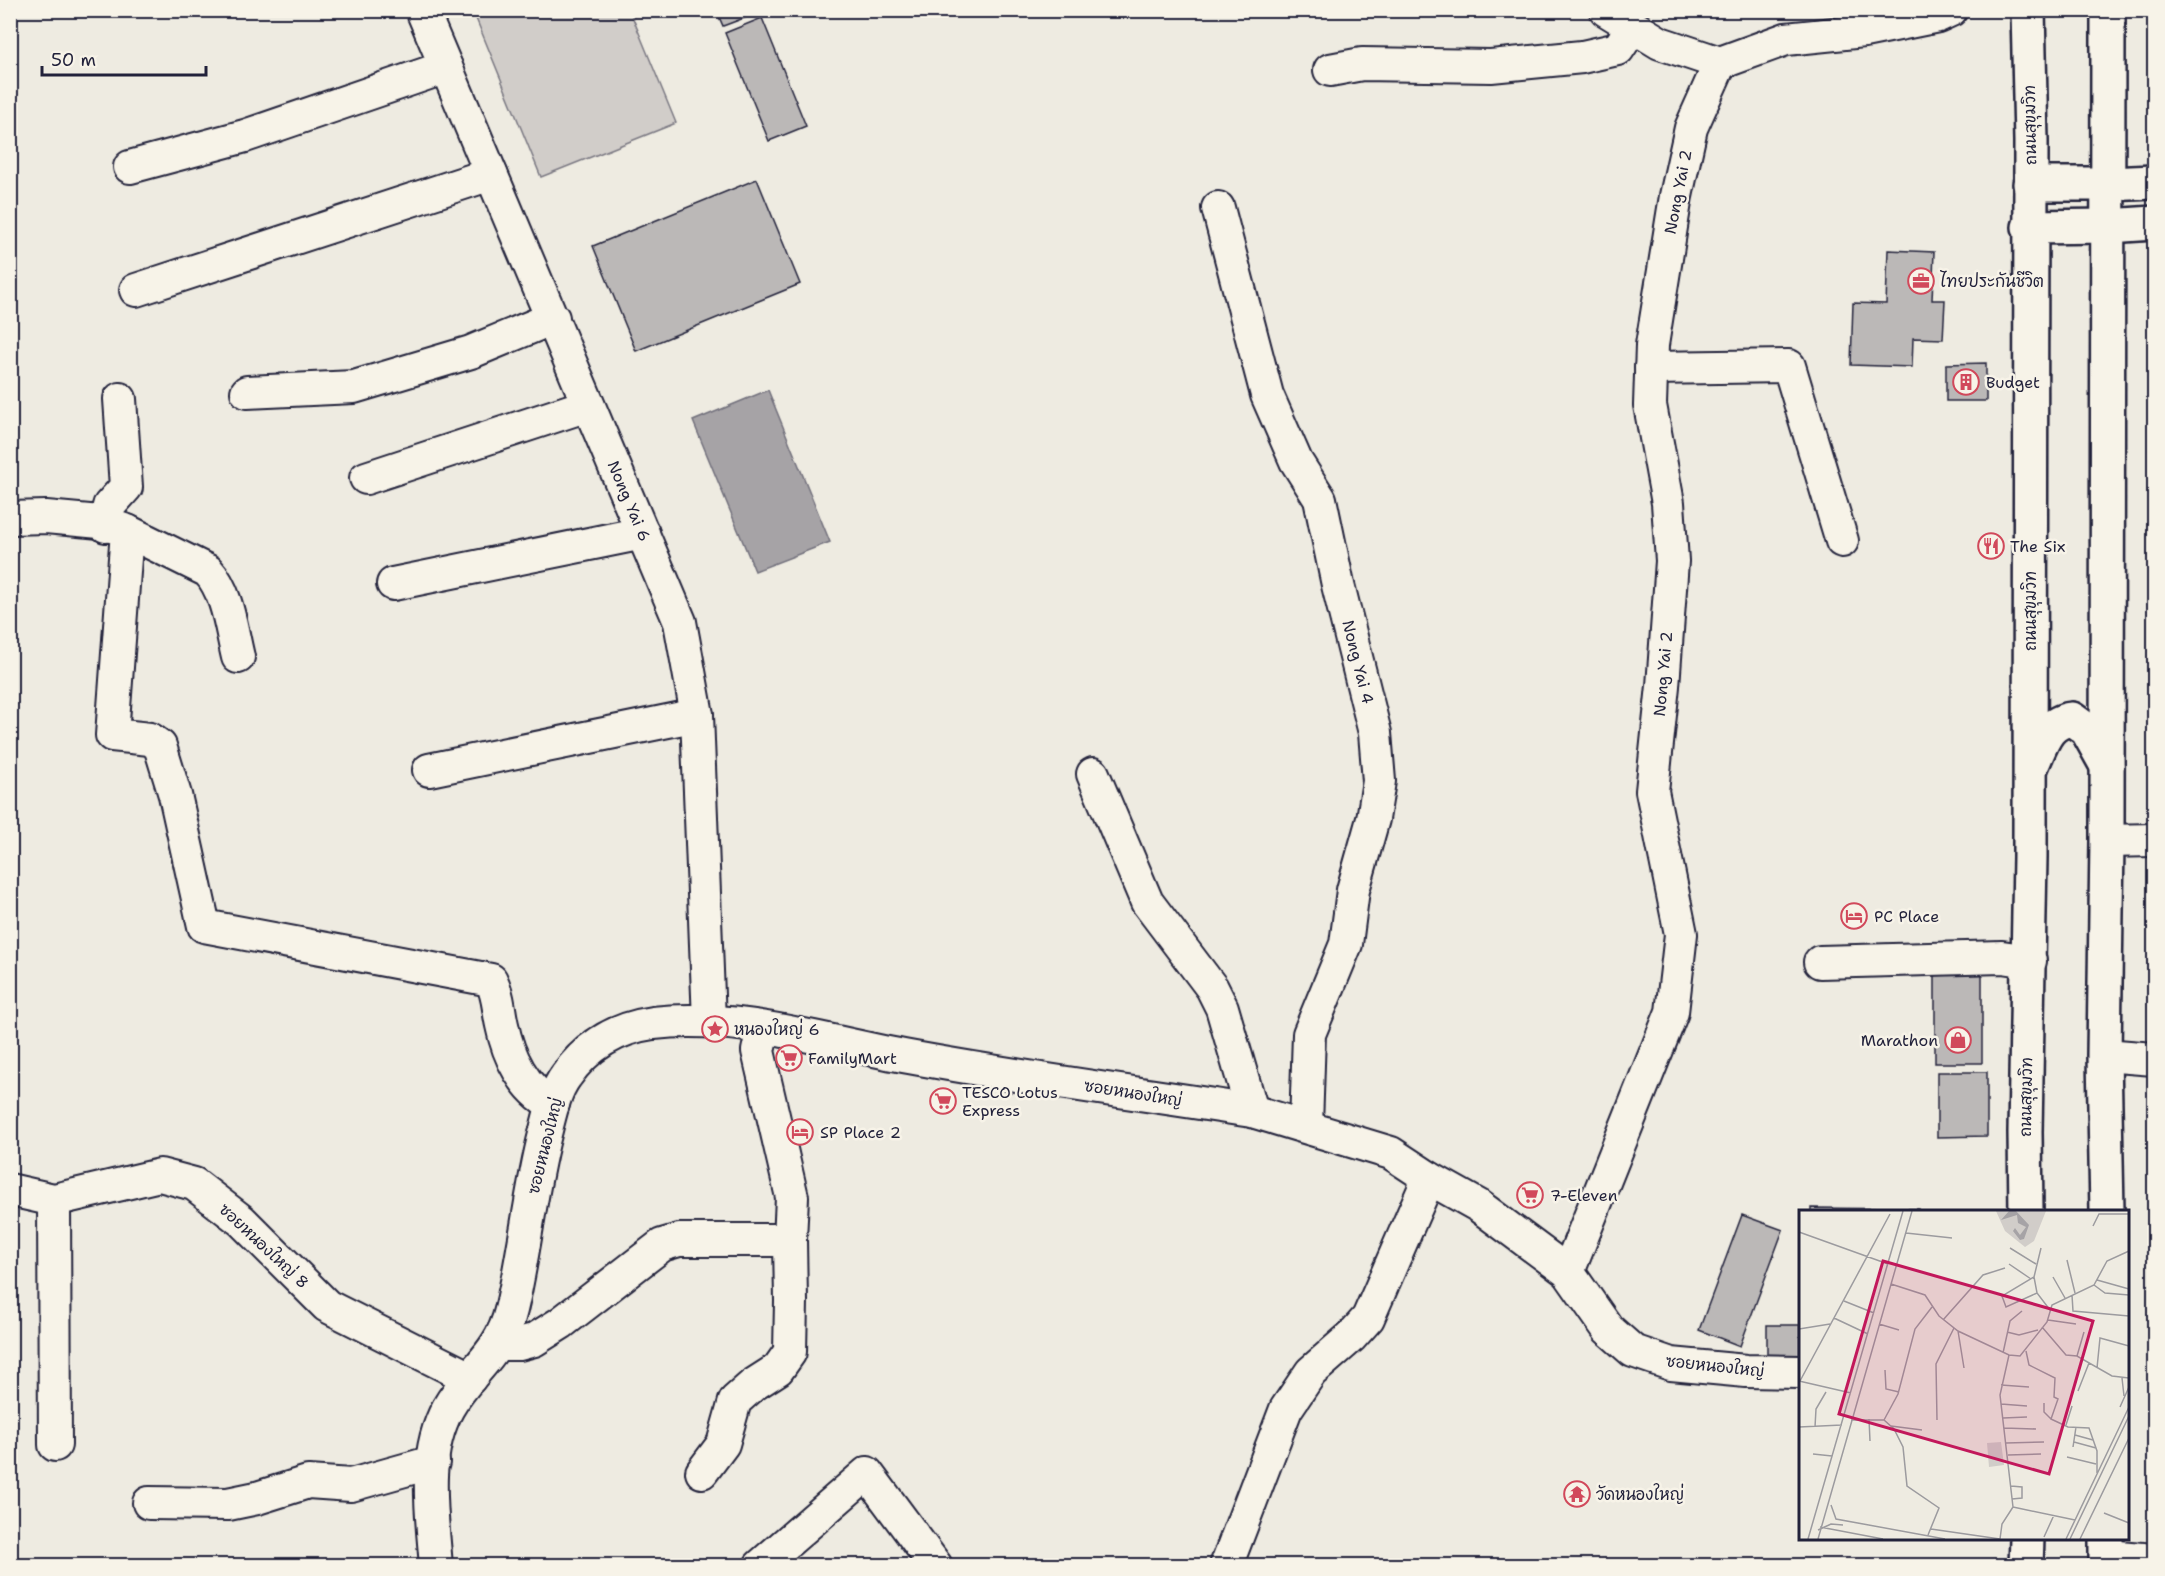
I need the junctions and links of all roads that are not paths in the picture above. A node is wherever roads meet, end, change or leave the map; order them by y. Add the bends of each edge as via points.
1 (422, 10) edge
2 (1606, 10) edge
3 (1951, 10) edge
4 (2028, 10) edge
5 (2108, 10) edge
6 (1860, 21) edge
7 (1632, 28) junction
8 (1720, 63) junction
9 (446, 67) junction
10 (1330, 70) dead end
11 (130, 167) dead end
12 (491, 174) junction
13 (2154, 182) edge
14 (2030, 184) junction
15 (2108, 184) junction
16 (1218, 208) dead end
17 (2154, 224) edge
18 (2109, 226) junction
19 (2029, 227) junction
20 (136, 290) dead end
21 (554, 318) junction
22 (1651, 368) junction
23 (247, 392) dead end
24 (120, 399) dead end
25 (588, 405) junction
26 (366, 478) dead end
27 (10, 518) edge
28 (117, 528) junction
29 (643, 533) junction
30 (1842, 542) dead end
31 (393, 584) dead end
32 (238, 657) dead end
33 (697, 715) junction
34 (2106, 766) junction
35 (2030, 769) junction
36 (429, 770) dead end
37 (1093, 774) dead end
38 (2154, 840) edge
39 (2107, 841) junction
40 (2030, 961) junction
41 (1820, 962) dead end
42 (709, 1021) junction
43 (763, 1028) junction
44 (2104, 1055) junction
45 (2154, 1059) edge
46 (553, 1104) junction
47 (1252, 1111) junction
48 (1306, 1126) junction
49 (1429, 1178) junction
50 (10, 1190) edge
51 (54, 1200) junction
52 (2026, 1210) edge
53 (2107, 1210) edge
54 (790, 1240) junction
55 (1568, 1272) junction
56 (497, 1344) junction
57 (1799, 1372) edge
58 (470, 1378) junction
59 (55, 1445) dead end
60 (433, 1462) junction
61 (702, 1472) dead end
62 (149, 1503) dead end
63 (2027, 1540) edge
64 (2106, 1554) edge
65 (2154, 1560) edge
66 (436, 1566) edge
67 (760, 1566) edge
68 (936, 1566) edge
69 (1226, 1566) edge
70 (2026, 1566) edge

1 - 9 street, Nong Yai 6
2 - 7 street
3 - 6 street via 1938,16
4 - 14 main road, ถนนสุขุมวิท
5 - 15 main road
6 - 8 street via 1786,39
7 - 8 street via 1660,43
7 - 10 street via 1618,49 1582,57 1491,66 1362,64
8 - 22 street, Nong Yai 2 via 1691,128 1674,207
9 - 11 street via 245,136
9 - 12 street, Nong Yai 6
12 - 20 street
12 - 21 street, Nong Yai 6
13 - 15 main road
14 - 15 main road
14 - 19 main road, ถนนสุขุมวิท
15 - 18 main road
16 - 48 street, Nong Yai 4 via 1267,395 1296,461 1320,499 1375,733 1379,781 1353,890 1346,944 1309,1034
17 - 18 main road
18 - 19 main road
18 - 34 main road
19 - 35 main road, ถนนสุขุมวิท
21 - 23 street via 471,352 354,387
21 - 25 street, Nong Yai 6
22 - 30 street via 1789,366
22 - 55 street, Nong Yai 2 via 1650,405 1668,503 1672,561 1652,791 1681,934 1672,1011
24 - 28 street via 126,487 109,506
25 - 26 street
25 - 29 street, Nong Yai 6
27 - 28 street via 100,522
28 - 32 street via 208,571 216,579
28 - 46 street via 112,735 150,740 160,746 176,795 204,926 491,980 498,993 510,1053 526,1082
29 - 31 street
29 - 33 street, Nong Yai 6 via 680,622
33 - 36 street
33 - 42 street, Nong Yai 6
34 - 35 main road via 2087,730 2072,719 2059,720 2046,734
34 - 39 main road
35 - 40 main road, ถนนสุขุมวิท
37 - 47 street via 1147,902 1212,988 1222,1008
38 - 39 street
39 - 44 main road
40 - 41 street via 2002,957
40 - 52 main road, ถนนสุขุมวิท
42 - 43 street, ซอยหนองใหญ่
42 - 46 street, ซอยหนองใหญ่ via 632,1027 599,1041 565,1077
43 - 47 street, ซอยหนองใหญ่ via 913,1058
43 - 54 street via 758,1051 792,1197
44 - 45 street
44 - 53 main road
46 - 56 street, ซอยหนองใหญ่ via 511,1311
47 - 48 street, ซอยหนองใหญ่
48 - 49 street, ซอยหนองใหญ่ via 1391,1153
49 - 55 street, ซอยหนองใหญ่ via 1479,1206
49 - 69 street via 1368,1318 1311,1372 1286,1409
50 - 51 street, ซอยหนองใหญ่ 8
51 - 58 street, ซอยหนองใหญ่ 8 via 160,1175 194,1184 242,1221 327,1306
51 - 59 street
54 - 56 street via 679,1240 662,1245 534,1340
54 - 61 street via 790,1352 778,1369 735,1401 723,1444
55 - 57 street, ซอยหนองใหญ่ via 1608,1329 1633,1351 1671,1364
56 - 58 street, ซอยหนองใหญ่
58 - 60 street, ซอยหนองใหญ่ via 449,1407 435,1437
60 - 62 street via 351,1485 308,1482 228,1504
60 - 66 street, ซอยหนองใหญ่ via 431,1507
63 - 70 main road
64 - 65 street
67 - 68 street via 867,1473

